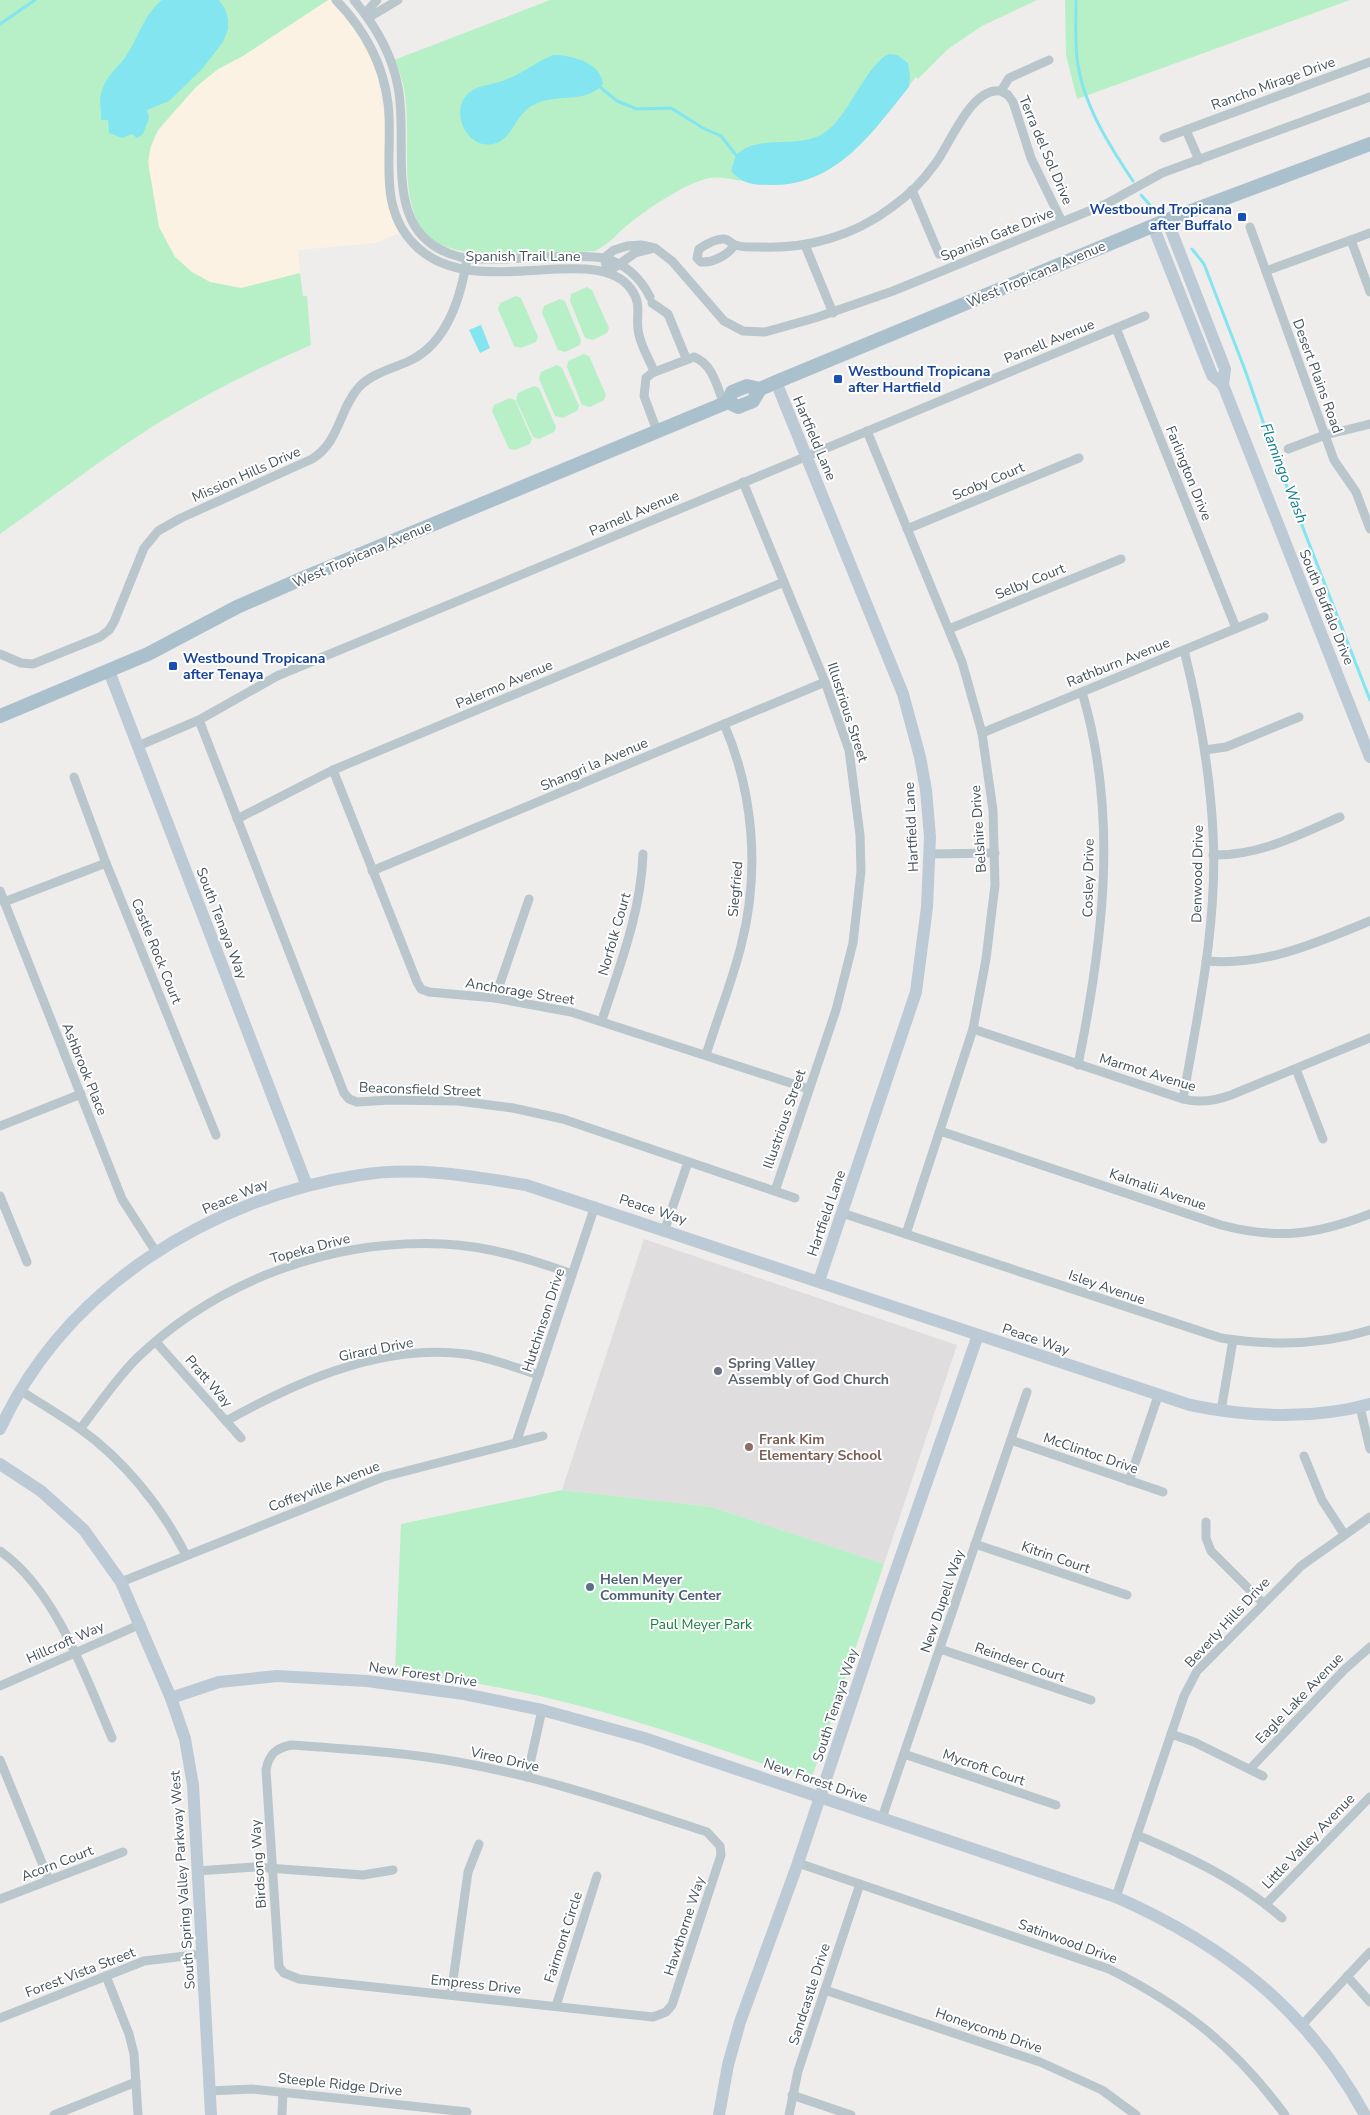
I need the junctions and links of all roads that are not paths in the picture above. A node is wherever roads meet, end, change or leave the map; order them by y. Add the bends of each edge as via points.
1 (336, 0) edge
2 (354, 0) edge
3 (377, 0) edge
4 (398, 0) edge
5 (368, 18) junction
6 (1049, 60) dead end
7 (1370, 62) edge
8 (1001, 91) junction
9 (1370, 97) edge
10 (1186, 130) junction
11 (1164, 138) dead end
12 (1370, 144) edge
13 (1199, 160) junction
14 (912, 190) junction
15 (1167, 220) junction
16 (1062, 222) junction
17 (1153, 226) junction
18 (1250, 227) dead end
19 (1370, 233) edge
20 (1351, 240) junction
21 (734, 245) dead end
22 (805, 245) junction
23 (655, 248) junction
24 (939, 254) dead end
25 (467, 258) junction
26 (604, 258) junction
27 (620, 263) junction
28 (465, 271) junction
29 (1266, 271) junction
30 (608, 272) junction
31 (1370, 292) edge
32 (833, 312) junction
33 (1145, 316) dead end
34 (1116, 328) junction
35 (686, 358) junction
36 (654, 371) junction
37 (776, 382) junction
38 (1223, 385) junction
39 (726, 403) junction
40 (1370, 424) edge
41 (657, 431) junction
42 (867, 431) junction
43 (1325, 435) junction
44 (1288, 449) dead end
45 (806, 456) junction
46 (1079, 458) dead end
47 (743, 482) junction
48 (908, 529) junction
49 (1370, 529) edge
50 (1121, 560) dead end
51 (784, 582) junction
52 (1264, 617) dead end
53 (1236, 628) junction
54 (949, 629) junction
55 (1184, 650) junction
56 (0, 654) edge
57 (109, 671) junction
58 (826, 682) junction
59 (1082, 692) junction
60 (0, 716) edge
61 (1299, 717) dead end
62 (199, 720) junction
63 (724, 724) junction
64 (982, 733) junction
65 (138, 746) junction
66 (1205, 750) junction
67 (1370, 757) edge
68 (333, 770) junction
69 (74, 777) dead end
70 (1340, 817) dead end
71 (236, 819) junction
72 (995, 853) junction
73 (643, 854) dead end
74 (929, 854) junction
75 (1213, 855) junction
76 (106, 862) junction
77 (372, 871) junction
78 (0, 891) edge
79 (529, 899) dead end
80 (4, 902) junction
81 (1370, 921) edge
82 (1206, 961) junction
83 (495, 998) junction
84 (602, 1020) junction
85 (974, 1029) junction
86 (1370, 1038) edge
87 (706, 1055) junction
88 (1078, 1065) junction
89 (1296, 1069) junction
90 (809, 1089) junction
91 (80, 1094) junction
92 (1182, 1099) junction
93 (0, 1126) edge
94 (940, 1131) junction
95 (216, 1135) dead end
96 (1323, 1139) dead end
97 (688, 1162) junction
98 (307, 1186) junction
99 (774, 1191) junction
100 (0, 1196) edge
101 (795, 1198) dead end
102 (595, 1206) junction
103 (842, 1213) junction
104 (1370, 1214) edge
105 (665, 1229) junction
106 (906, 1234) junction
107 (156, 1252) junction
108 (27, 1262) dead end
109 (572, 1274) junction
110 (819, 1281) junction
111 (1370, 1330) edge
112 (978, 1335) junction
113 (1233, 1340) junction
114 (156, 1342) junction
115 (539, 1375) junction
116 (21, 1391) junction
117 (1027, 1392) dead end
118 (1158, 1396) junction
119 (1365, 1406) edge
120 (1221, 1412) junction
121 (226, 1421) junction
122 (0, 1429) edge
123 (80, 1429) junction
124 (543, 1436) dead end
125 (241, 1438) dead end
126 (1011, 1440) junction
127 (516, 1443) junction
128 (1370, 1449) edge
129 (1304, 1456) dead end
130 (0, 1464) edge
131 (1129, 1481) junction
132 (1163, 1492) dead end
133 (1370, 1517) edge
134 (1206, 1522) dead end
135 (1344, 1534) junction
136 (976, 1544) junction
137 (0, 1551) edge
138 (186, 1555) junction
139 (121, 1582) junction
140 (1127, 1595) dead end
141 (1263, 1603) junction
142 (141, 1624) junction
143 (1370, 1648) edge
144 (940, 1649) junction
145 (75, 1653) junction
146 (0, 1686) edge
147 (171, 1698) junction
148 (1091, 1700) dead end
149 (542, 1710) junction
150 (1171, 1734) junction
151 (112, 1738) dead end
152 (273, 1753) joint
153 (904, 1754) junction
154 (0, 1760) edge
155 (1250, 1769) junction
156 (1264, 1776) dead end
157 (527, 1777) junction
158 (820, 1797) junction
159 (1370, 1797) edge
160 (1056, 1805) dead end
161 (882, 1818) junction
162 (1137, 1835) junction
163 (479, 1844) dead end
164 (720, 1846) joint
165 (123, 1852) dead end
166 (798, 1863) junction
167 (272, 1867) junction
168 (393, 1870) dead end
169 (197, 1871) junction
170 (596, 1876) dead end
171 (50, 1880) junction
172 (860, 1884) junction
173 (1116, 1897) junction
174 (0, 1899) edge
175 (1266, 1904) junction
176 (1282, 1918) dead end
177 (1370, 1952) edge
178 (202, 1954) junction
179 (284, 1973) joint
180 (106, 1976) junction
181 (1347, 1976) junction
182 (824, 1990) junction
183 (451, 1995) junction
184 (1370, 2002) edge
185 (556, 2006) junction
186 (666, 2012) joint
187 (0, 2018) edge
188 (1302, 2025) junction
189 (136, 2082) junction
190 (209, 2091) junction
191 (283, 2092) junction
192 (792, 2095) junction
193 (433, 2111) edge
194 (467, 2112) dead end
195 (54, 2115) edge
196 (138, 2115) edge
197 (211, 2115) edge
198 (282, 2115) edge
199 (719, 2115) edge
200 (789, 2115) edge
201 (851, 2115) edge
202 (1136, 2115) edge
203 (1285, 2115) edge
204 (1365, 2115) edge

1 - 28 street, Spanish Trail Lane via 362,31 381,73 389,120 390,196 396,217 422,252 440,263
2 - 5 street, Spanish Trail Lane
3 - 5 street via 370,6
4 - 5 street
5 - 25 street, Spanish Trail Lane via 388,54 398,86 402,119 402,184 408,212 417,229 430,242 446,252
6 - 8 street via 1009,78
7 - 10 street, Rancho Mirage Drive
8 - 14 street via 988,92 966,114 936,164
8 - 16 street, Terra del Sol Drive via 1013,102 1031,158
9 - 13 street, Spanish Gate Drive
10 - 11 street, Rancho Mirage Drive
10 - 13 street
12 - 15 main road, West Tropicana Avenue
13 - 16 street, Spanish Gate Drive via 1162,173 1106,204
14 - 22 street via 864,225
14 - 24 street
15 - 17 main road, West Tropicana Avenue
15 - 38 street, South Buffalo Drive via 1225,369
16 - 32 street, Spanish Gate Drive
17 - 37 main road, West Tropicana Avenue
17 - 38 street, South Buffalo Drive via 1212,374
18 - 29 street, Desert Plains Road
19 - 20 street
20 - 29 street
20 - 31 street
21 - 22 street via 774,248
22 - 32 street
23 - 26 street via 627,246
23 - 27 street via 635,253
23 - 32 street, Spanish Gate Drive via 672,261 720,317 736,329 765,332
25 - 26 street, Spanish Trail Lane
25 - 28 street, Mission Hills Drive
26 - 27 street, Spanish Trail Lane
26 - 30 street
27 - 30 street
27 - 35 street, Spanish Trail Lane via 641,281 651,300 668,314
28 - 30 street, Spanish Trail Lane
28 - 56 street, Mission Hills Drive via 452,313 434,344 416,358 361,385 323,452 181,518 152,536 114,622 104,634 33,664 21,663
29 - 43 street, Desert Plains Road
30 - 36 street via 626,283 635,295 639,306 638,332
33 - 34 street, Parnell Avenue
34 - 42 street, Parnell Avenue
34 - 53 street, Farlington Drive
35 - 36 street
35 - 39 street via 698,358 707,366
36 - 41 street via 646,378 644,389
37 - 39 main road, West Tropicana Avenue via 760,389 747,386 732,392
37 - 45 street, Hartfield Lane
38 - 67 street, South Buffalo Drive
39 - 41 main road, West Tropicana Avenue
40 - 43 street
41 - 57 main road, West Tropicana Avenue via 301,579
42 - 45 street, Parnell Avenue
42 - 48 street, Belshire Drive
43 - 44 street
43 - 49 street, Desert Plains Road via 1334,460 1356,492
45 - 47 street, Parnell Avenue
45 - 74 street, Hartfield Lane via 903,694 925,782
46 - 48 street, Scoby Court
47 - 51 street, Illustrious Street
47 - 62 street, Parnell Avenue via 277,676
48 - 54 street, Belshire Drive
50 - 54 street, Selby Court
51 - 58 street, Illustrious Street
51 - 68 street, Palermo Avenue
52 - 53 street, Rathburn Avenue
53 - 55 street, Rathburn Avenue
54 - 64 street, Belshire Drive
55 - 59 street, Rathburn Avenue
55 - 66 street, Denwood Drive via 1200,713
57 - 60 main road, West Tropicana Avenue
57 - 65 street, South Tenaya Way
58 - 63 street, Shangri la Avenue
58 - 90 street, Illustrious Street via 849,750 860,835 861,871 853,943 836,1010
59 - 64 street, Rathburn Avenue
59 - 88 street, Cosley Drive via 1092,727 1102,797 1104,886 1091,999
61 - 66 street via 1226,747
62 - 65 street, Parnell Avenue
62 - 71 street, Beaconsfield Street
63 - 77 street, Shangri la Avenue
63 - 87 street, Siegfried via 745,785 753,849 747,920 741,947
64 - 72 street, Belshire Drive via 993,810
65 - 98 street, South Tenaya Way
66 - 75 street, Denwood Drive
68 - 71 street, Palermo Avenue
68 - 77 street, Anchorage Street
69 - 76 street, Castle Rock Court
70 - 75 street via 1261,850 1230,856
71 - 97 street, Beaconsfield Street via 349,1099 357,1102 458,1101 513,1108 563,1119
72 - 74 street
72 - 85 street, Belshire Drive via 995,885
73 - 84 street, Norfolk Court via 634,923
74 - 103 street, Hartfield Lane via 927,907 916,992
75 - 82 street, Denwood Drive
76 - 80 street
76 - 95 street, Castle Rock Court
77 - 83 street, Anchorage Street via 422,988 429,992
78 - 80 street, Ashbrook Place
79 - 83 street
80 - 91 street, Ashbrook Place
81 - 82 street via 1271,957
82 - 92 street, Denwood Drive
83 - 84 street, Anchorage Street
84 - 87 street, Anchorage Street
85 - 88 street, Marmot Avenue
85 - 94 street, Belshire Drive
86 - 89 street, Marmot Avenue
87 - 90 street, Anchorage Street
88 - 92 street, Marmot Avenue
89 - 92 street, Marmot Avenue via 1222,1098 1204,1101
89 - 96 street
90 - 99 street, Illustrious Street
91 - 93 street
91 - 107 street, Ashbrook Place via 122,1199
94 - 104 street, Kalmalii Avenue via 1221,1225 1251,1232 1310,1233
94 - 106 street, Belshire Drive
97 - 99 street, Beaconsfield Street
97 - 105 street
98 - 102 street, Peace Way via 361,1175 456,1173 526,1185
98 - 107 street, Peace Way via 225,1214
99 - 101 street, Beaconsfield Street
100 - 108 street
102 - 105 street, Peace Way
102 - 109 street, Hutchinson Drive
103 - 106 street, Isley Avenue
103 - 110 street, Hartfield Lane
105 - 110 street, Peace Way
106 - 113 street, Isley Avenue via 1194,1331
107 - 116 street, Peace Way via 101,1295 53,1344
109 - 114 street, Topeka Drive via 492,1250 444,1244 355,1249 278,1269 232,1289 190,1315
109 - 115 street, Hutchinson Drive
110 - 112 street, Peace Way
111 - 113 street, Isley Avenue via 1306,1342
112 - 118 street, Peace Way
112 - 158 street, South Tenaya Way
113 - 120 street
114 - 121 street, Pratt Way
114 - 123 street, Topeka Drive via 137,1359
115 - 121 street, Girard Drive via 468,1354 438,1352 399,1356 320,1376 266,1398
115 - 127 street, Hutchinson Drive
116 - 122 street, Peace Way
116 - 123 street
117 - 126 street, New Dupell Way
118 - 120 street, Peace Way
118 - 131 street
119 - 120 street, Peace Way via 1300,1414
119 - 128 street
121 - 125 street, Pratt Way
123 - 138 street via 147,1493
124 - 127 street, Coffeyville Avenue
126 - 131 street, McClintoc Drive
126 - 136 street, New Dupell Way
127 - 138 street, Coffeyville Avenue via 383,1477
129 - 135 street via 1322,1500
130 - 139 street, South Spring Valley Parkway West via 41,1491 84,1530
131 - 132 street, McClintoc Drive
133 - 135 street, Beverly Hills Drive
134 - 141 street via 1206,1538 1211,1552
135 - 141 street, Beverly Hills Drive via 1301,1566
136 - 140 street, Kitrin Court
136 - 144 street, New Dupell Way
137 - 145 street via 26,1574 56,1616
138 - 139 street, Coffeyville Avenue
139 - 142 street, South Spring Valley Parkway West
141 - 150 street, Beverly Hills Drive via 1197,1671
142 - 145 street, Hillcroft Way
142 - 147 street, South Spring Valley Parkway West
143 - 155 street, Eagle Lake Avenue via 1344,1670
144 - 148 street, Reindeer Court
144 - 153 street, New Dupell Way
145 - 146 street, Hillcroft Way
145 - 151 street
147 - 149 street, New Forest Drive via 219,1682 277,1676 367,1681 464,1694
147 - 169 street, South Spring Valley Parkway West via 185,1739 193,1785
149 - 157 street
149 - 158 street, New Forest Drive via 644,1738
150 - 155 street
150 - 162 street, Beverly Hills Drive
152 - 157 street, Vireo Drive via 291,1745 375,1751 458,1762
152 - 167 street, Birdsong Way via 266,1770
153 - 160 street, Mycroft Court
153 - 161 street, New Dupell Way
154 - 171 street
155 - 156 street
157 - 164 street, Vireo Drive via 707,1832
158 - 161 street, New Forest Drive
158 - 166 street, South Tenaya Way
159 - 175 street, Little Valley Avenue
161 - 173 street, New Forest Drive
162 - 173 street, Beverly Hills Drive
162 - 175 street via 1188,1856
163 - 183 street via 468,1872
164 - 186 street, Hawthorne Way via 721,1855 672,2005
165 - 171 street, Acorn Court
166 - 172 street, Satinwood Drive
166 - 199 street, South Tenaya Way via 740,2022
167 - 168 street via 363,1875
167 - 169 street
167 - 179 street, Birdsong Way via 279,1966
169 - 178 street, South Spring Valley Parkway West
170 - 185 street, Fairmont Circle
171 - 174 street, Acorn Court
172 - 182 street, Sandcastle Drive
172 - 203 street, Satinwood Drive via 1110,1969 1147,1988 1197,2021 1223,2043 1260,2081
173 - 188 street, New Forest Drive via 1161,1917 1221,1953 1274,1996
175 - 176 street
177 - 181 street
178 - 180 street, Forest Vista Street via 144,1961
178 - 190 street, South Spring Valley Parkway West
179 - 183 street, Empress Drive via 299,1979
180 - 187 street, Forest Vista Street
180 - 189 street via 129,2034
181 - 184 street
181 - 188 street
182 - 192 street, Sandcastle Drive
182 - 202 street, Honeycomb Drive via 1040,2062 1102,2090
183 - 185 street, Empress Drive
185 - 186 street, Empress Drive via 653,2017
188 - 204 street, New Forest Drive via 1320,2044
189 - 195 street
189 - 196 street
190 - 191 street, Steeple Ridge Drive via 252,2089
190 - 197 street, South Spring Valley Parkway West
191 - 193 street, Steeple Ridge Drive
191 - 198 street
192 - 200 street, Sandcastle Drive
192 - 201 street
193 - 194 street, Steeple Ridge Drive

